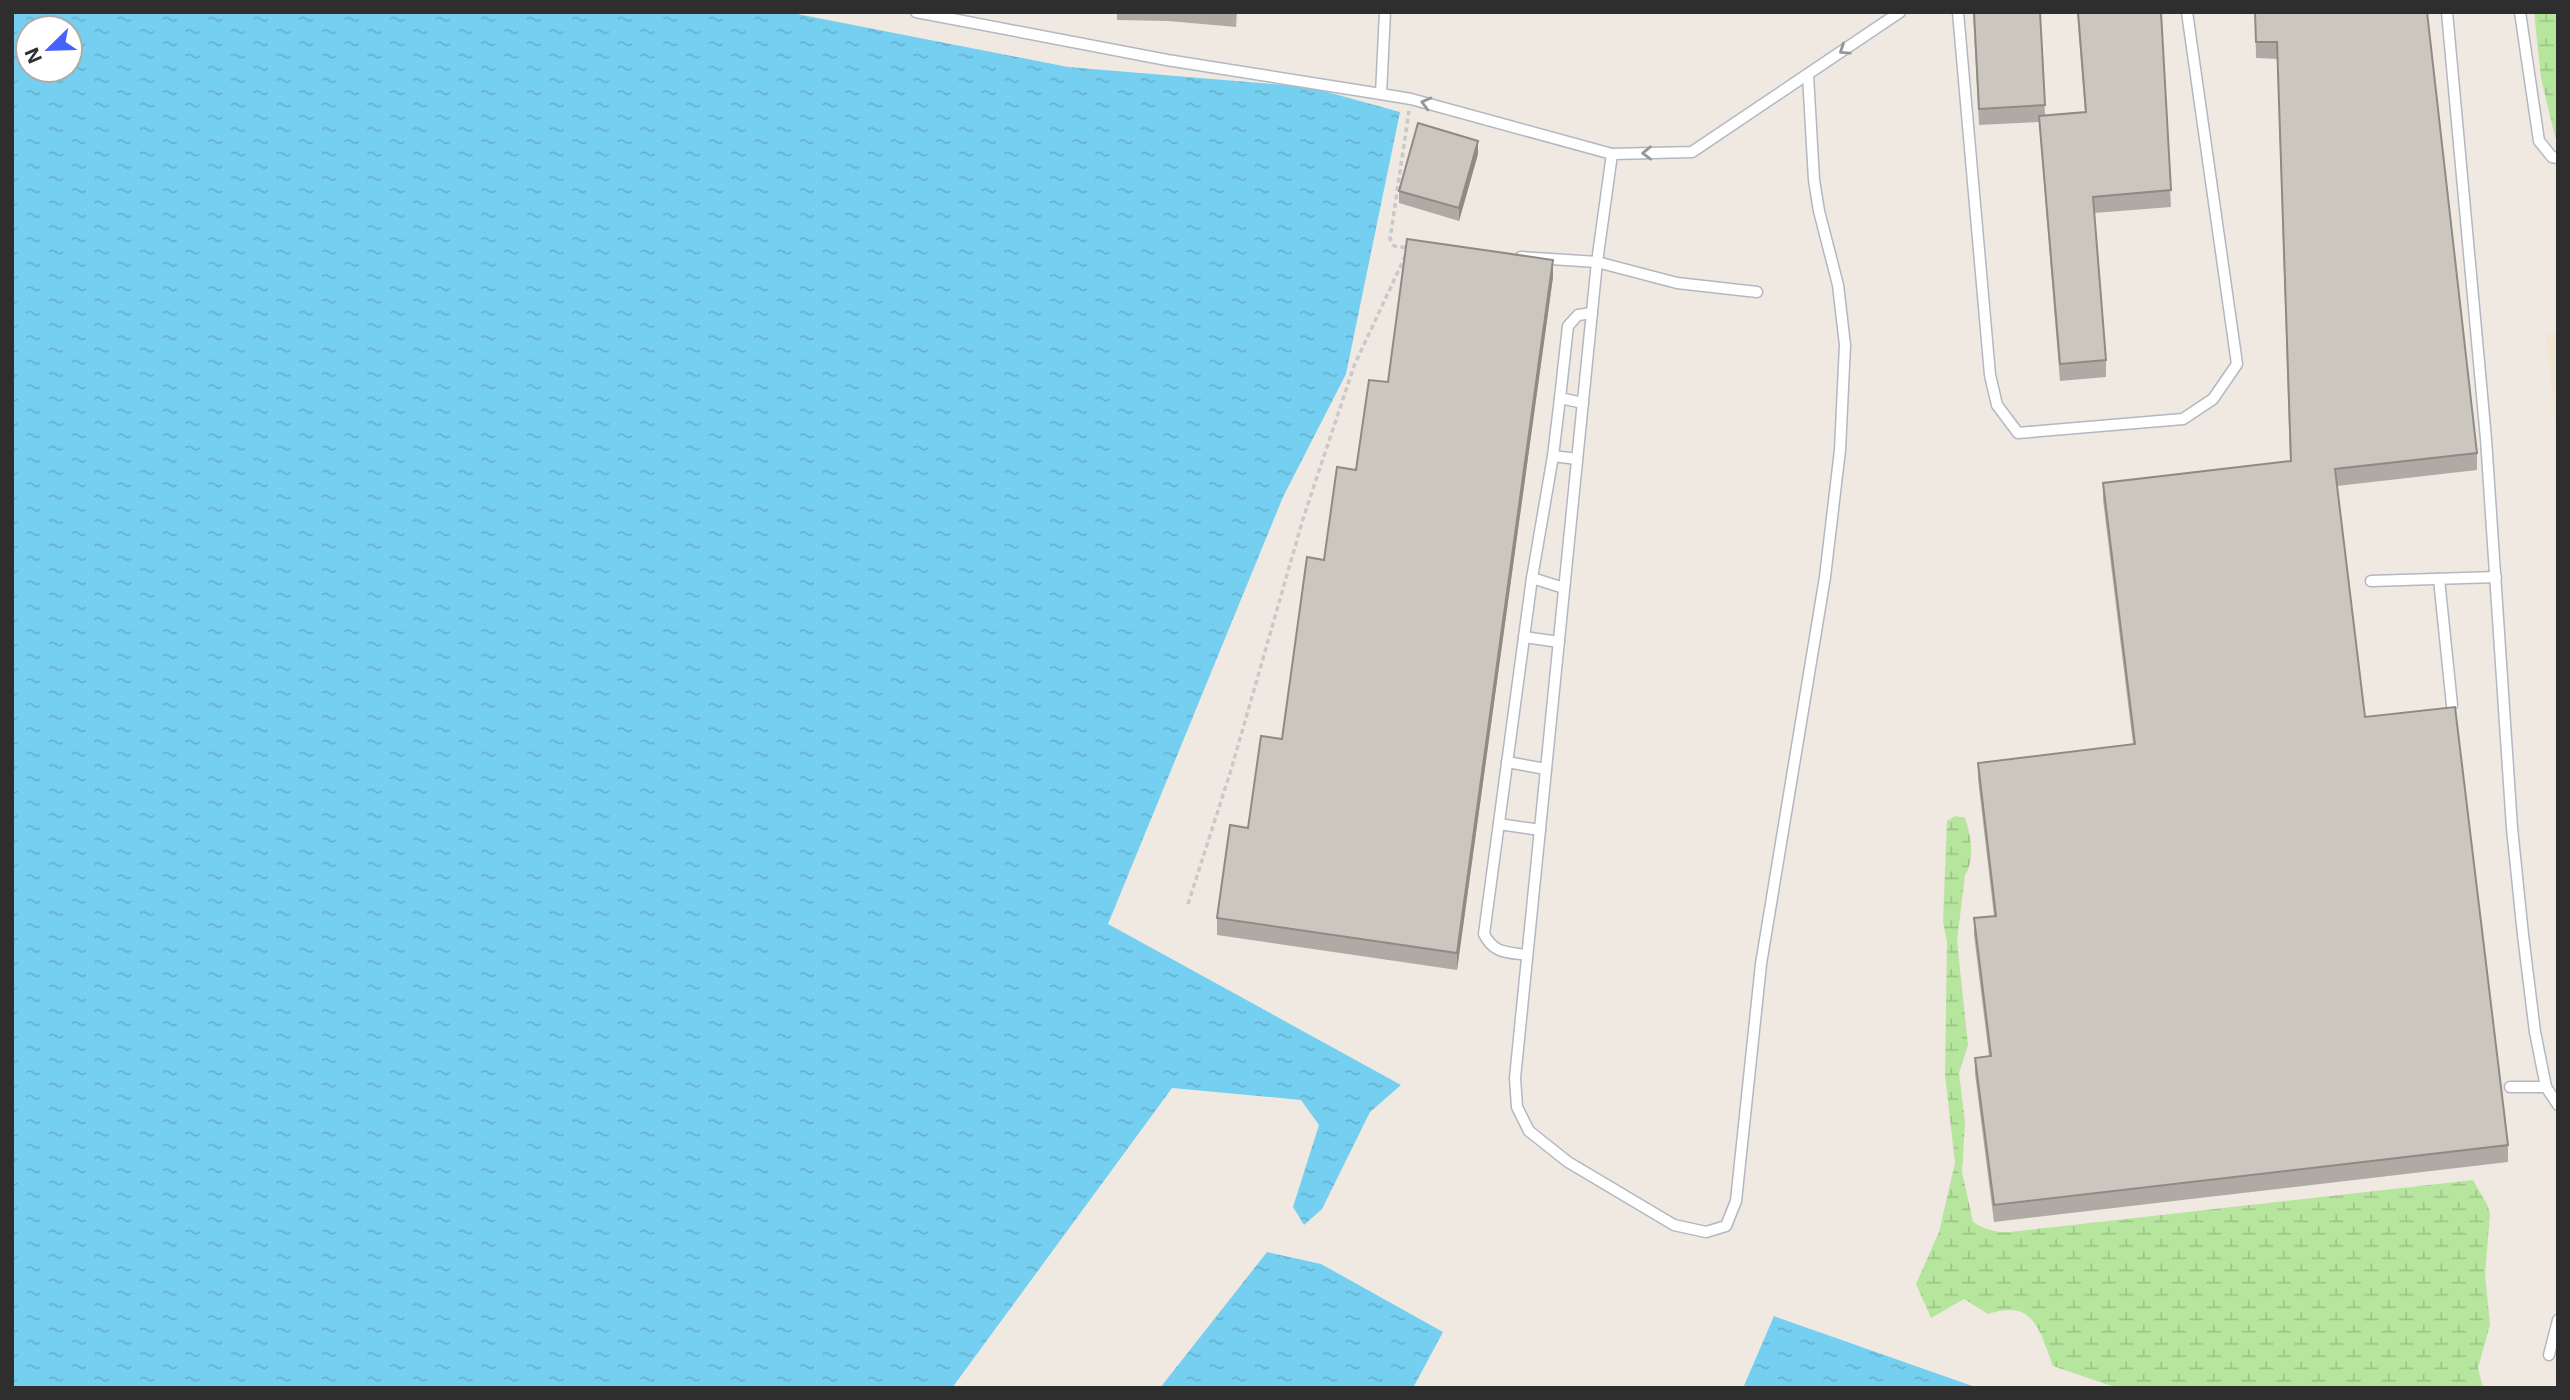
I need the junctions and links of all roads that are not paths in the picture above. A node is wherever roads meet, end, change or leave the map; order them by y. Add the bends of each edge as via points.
1 (916, 12) edge
2 (1385, 12) edge
3 (1900, 12) edge
4 (1958, 12) edge
5 (2187, 12) edge
6 (2447, 12) edge
7 (2520, 12) edge
8 (1808, 75) junction
9 (1381, 93) junction
10 (1612, 154) junction
11 (2558, 158) edge
12 (1514, 256) edge
13 (1597, 262) junction
14 (1757, 292) dead end
15 (1591, 313) junction
16 (1560, 398) junction
17 (1583, 403) junction
18 (1553, 456) junction
19 (1577, 459) junction
20 (2496, 577) junction
21 (1532, 578) junction
22 (2439, 579) junction
23 (2371, 582) dead end
24 (1564, 588) junction
25 (1524, 637) junction
26 (1559, 642) junction
27 (2452, 705) edge
28 (1507, 762) junction
29 (1546, 769) junction
30 (1499, 824) junction
31 (1540, 830) junction
32 (1527, 955) junction
33 (2510, 1087) dead end
34 (2546, 1087) junction
35 (2558, 1105) edge
36 (2558, 1320) edge
37 (2549, 1355) dead end

1 - 9 lane via 1167,60
2 - 9 lane
3 -> 8 lane
4 - 5 lane via 1990,375 1997,405 2018,433 2183,419 2213,399 2237,364
6 - 20 lane
7 - 11 lane via 2539,141
8 -> 10 lane via 1692,152
8 - 32 lane via 1814,180 1838,285 1845,345 1840,450 1825,577 1761,964 1736,1202 1726,1226 1706,1232 1674,1225 1568,1162 1529,1131 1517,1107 1515,1077
10 -> 9 lane
10 - 13 lane
12 - 13 lane
13 - 14 lane via 1677,283
13 - 15 lane
15 - 16 lane via 1578,315 1568,326
15 - 17 lane
16 - 17 lane
16 - 18 lane
17 - 19 lane
18 - 19 lane
18 - 21 lane
19 - 24 lane
20 - 22 lane
20 - 34 lane via 2512,828 2535,1032
21 - 24 lane
21 - 25 lane
22 - 23 lane
22 - 27 lane
24 - 26 lane
25 - 26 lane
25 - 28 lane
26 - 29 lane
28 - 29 lane
28 - 30 lane
29 - 31 lane
30 - 31 lane
30 - 32 lane via 1484,934 1495,950
31 - 32 lane
33 - 34 lane
34 - 35 lane
36 - 37 lane

